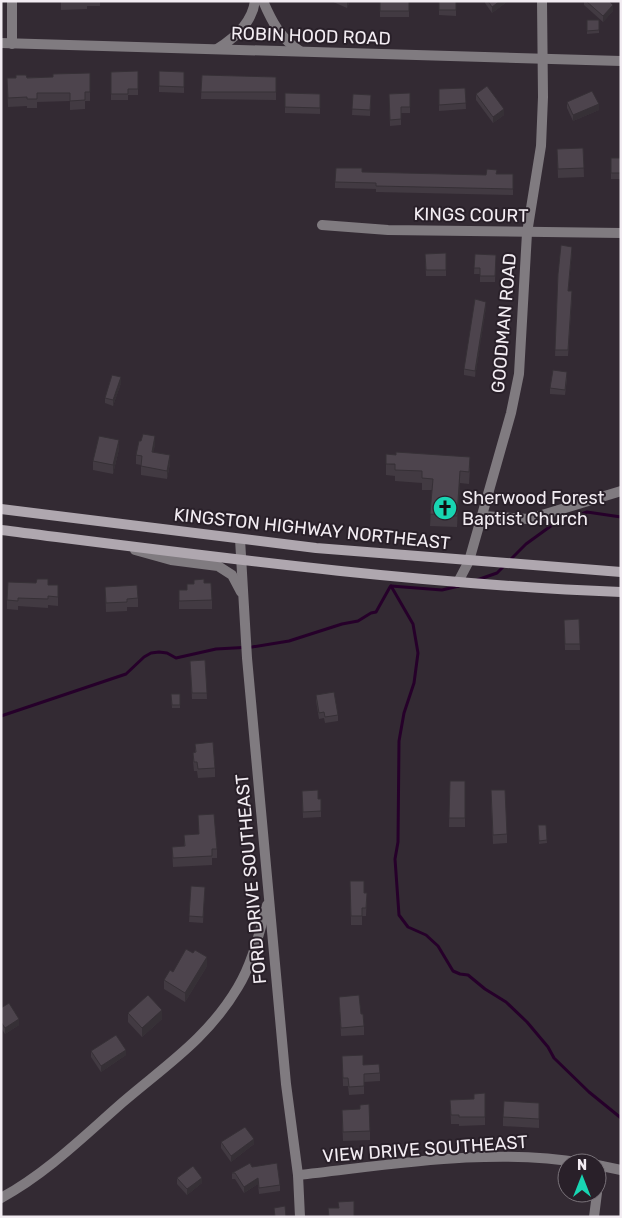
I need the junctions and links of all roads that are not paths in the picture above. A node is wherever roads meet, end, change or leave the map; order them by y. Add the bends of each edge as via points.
1 (12, 1) edge
2 (255, 1) edge
3 (263, 1) edge
4 (542, 1) edge
5 (1, 43) edge
6 (12, 44) junction
7 (216, 49) junction
8 (301, 52) junction
9 (542, 59) junction
10 (621, 61) edge
11 (322, 225) dead end
12 (527, 233) junction
13 (621, 233) edge
14 (621, 492) edge
15 (1, 508) edge
16 (482, 516) junction
17 (1, 530) edge
18 (240, 539) junction
19 (112, 544) junction
20 (241, 561) junction
21 (469, 561) junction
22 (621, 572) edge
23 (458, 582) junction
24 (621, 592) edge
25 (244, 598) junction
26 (268, 899) junction
27 (557, 1159) edge
28 (607, 1167) edge
29 (621, 1170) edge
30 (298, 1175) junction
31 (1, 1198) edge
32 (596, 1203) edge
33 (300, 1217) edge
34 (594, 1217) edge

1 - 6 street
2 - 7 street via 246,24 229,42
3 - 8 street via 277,30
4 - 9 street, GOODMAN ROAD
5 - 6 street, ROBIN HOOD ROAD
6 - 7 street, ROBIN HOOD ROAD
7 - 8 street, ROBIN HOOD ROAD
8 - 9 street, ROBIN HOOD ROAD
9 - 10 street, ROBIN HOOD ROAD
9 - 12 street, GOODMAN ROAD via 541,146
11 - 12 street, KINGS COURT
12 - 13 street, KINGS COURT
12 - 16 street, GOODMAN ROAD via 519,374
14 - 16 street via 529,519
15 - 18 main road, KINGSTON HIGHWAY NORTHEAST
16 - 21 street, GOODMAN ROAD
17 - 19 main road
18 - 20 street, FORD DRIVE SOUTHEAST
18 - 21 main road, KINGSTON HIGHWAY NORTHEAST
19 - 20 main road
19 - 25 street via 171,560 218,566 232,575
20 - 23 main road
20 - 25 street, FORD DRIVE SOUTHEAST
21 - 22 main road, KINGSTON HIGHWAY NORTHEAST
21 - 23 street, GOODMAN ROAD
23 - 24 main road
25 - 26 street, FORD DRIVE SOUTHEAST
26 - 30 street, FORD DRIVE SOUTHEAST
26 - 31 street via 251,961 224,1008 206,1031 41,1174
27 - 30 street, VIEW DRIVE SOUTHEAST via 494,1157
28 - 29 street
30 - 33 street, FORD DRIVE SOUTHEAST
32 - 34 street

